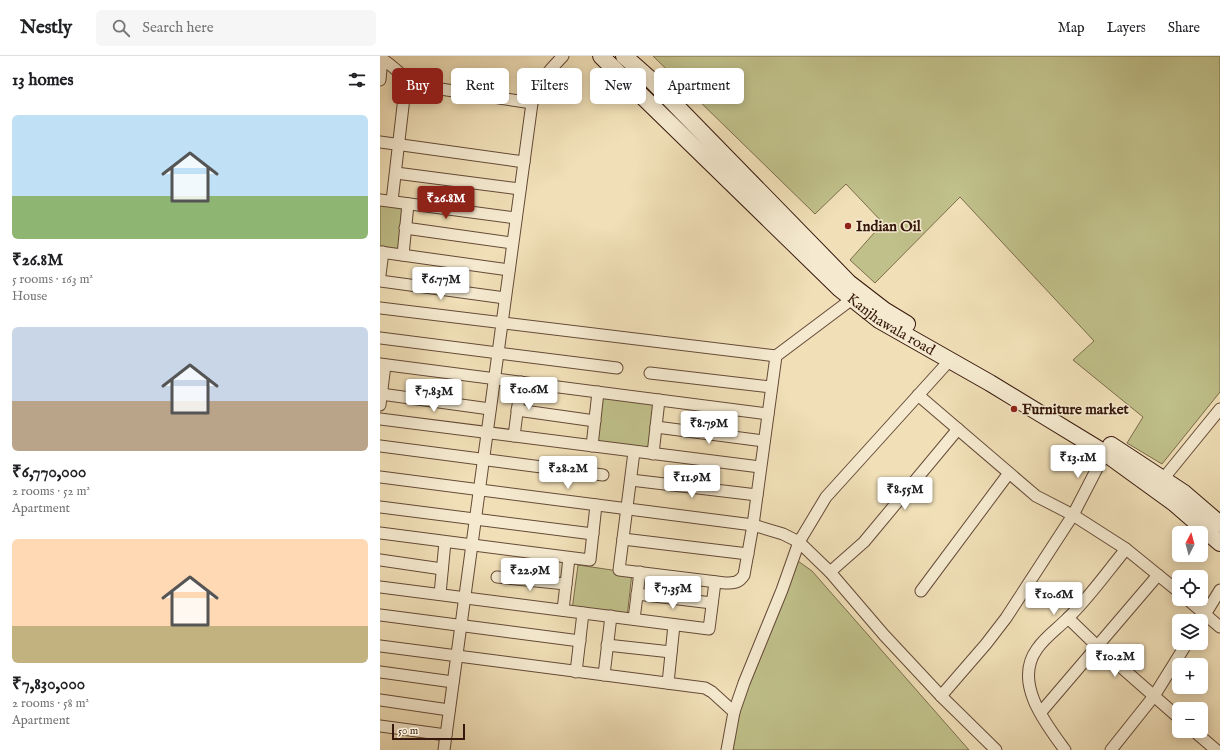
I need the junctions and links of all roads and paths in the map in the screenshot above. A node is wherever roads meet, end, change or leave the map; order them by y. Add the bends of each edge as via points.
1 (563, 56) edge
2 (601, 56) edge
3 (624, 56) edge
4 (381, 58) edge
5 (396, 68) edge
6 (553, 68) edge
7 (380, 80) edge
8 (443, 89) edge
9 (517, 101) edge
10 (403, 104) edge
11 (532, 104) edge
12 (380, 142) edge
13 (399, 144) junction
14 (524, 162) junction
15 (396, 173) junction
16 (520, 189) junction
17 (380, 200) edge
18 (392, 202) junction
19 (408, 204) junction
20 (516, 218) junction
21 (406, 228) junction
22 (797, 238) junction
23 (512, 243) junction
24 (381, 252) edge
25 (403, 255) junction
26 (509, 270) junction
27 (380, 275) edge
28 (380, 281) edge
29 (505, 298) junction
30 (852, 299) junction
31 (380, 308) edge
32 (501, 324) junction
33 (380, 338) edge
34 (497, 353) junction
35 (776, 356) junction
36 (950, 360) junction
37 (383, 364) edge
38 (617, 368) dead end
39 (650, 373) dead end
40 (494, 379) junction
41 (521, 382) junction
42 (771, 387) junction
43 (598, 392) junction
44 (918, 395) junction
45 (381, 400) edge
46 (659, 400) junction
47 (490, 409) junction
48 (1220, 409) edge
49 (517, 410) junction
50 (768, 414) junction
51 (380, 419) edge
52 (595, 421) junction
53 (656, 427) junction
54 (958, 429) junction
55 (487, 433) junction
56 (514, 436) junction
57 (764, 440) junction
58 (380, 446) edge
59 (592, 446) junction
60 (634, 452) junction
61 (652, 454) junction
62 (1105, 454) junction
63 (483, 460) junction
64 (760, 466) junction
65 (1009, 473) junction
66 (603, 476) dead end
67 (380, 477) edge
68 (631, 480) junction
69 (1159, 485) junction
70 (479, 490) junction
71 (757, 495) junction
72 (596, 505) junction
73 (380, 507) edge
74 (627, 509) junction
75 (1073, 515) junction
76 (475, 519) junction
77 (1220, 524) edge
78 (753, 525) junction
79 (380, 534) edge
80 (593, 534) junction
81 (623, 539) junction
82 (445, 542) junction
83 (799, 542) junction
84 (1220, 543) edge
85 (471, 545) junction
86 (1126, 549) junction
87 (748, 554) junction
88 (569, 558) junction
89 (380, 560) edge
90 (442, 569) junction
91 (640, 572) junction
92 (830, 572) junction
93 (1158, 575) junction
94 (497, 577) dead end
95 (715, 582) junction
96 (566, 584) junction
97 (1172, 586) edge
98 (380, 587) edge
99 (921, 590) dead end
100 (1220, 590) edge
101 (440, 594) junction
102 (637, 594) junction
103 (464, 598) junction
104 (712, 603) junction
105 (1193, 606) edge
106 (563, 610) junction
107 (583, 613) junction
108 (1200, 614) edge
109 (1205, 614) edge
110 (380, 615) edge
111 (611, 616) junction
112 (1068, 618) junction
113 (634, 619) junction
114 (1208, 621) edge
115 (674, 625) junction
116 (460, 626) junction
117 (1220, 627) edge
118 (580, 641) junction
119 (607, 645) junction
120 (1096, 645) junction
121 (380, 646) edge
122 (1183, 650) edge
123 (671, 652) junction
124 (456, 656) junction
125 (380, 672) edge
126 (576, 672) junction
127 (604, 675) junction
128 (453, 682) junction
129 (668, 684) junction
130 (941, 696) junction
131 (1154, 696) junction
132 (380, 700) edge
133 (449, 710) junction
134 (734, 712) junction
135 (1040, 712) junction
136 (1172, 712) edge
137 (380, 726) edge
138 (446, 735) junction
139 (1202, 738) edge
140 (444, 750) edge
141 (727, 750) edge
142 (996, 750) edge
143 (1065, 750) edge
144 (1111, 750) edge
145 (1216, 750) edge

1 - 6 street
2 - 22 main road, Kanjhawala road
3 - 22 main road, Kanjhawala road via 650,79
4 - 5 street
4 - 7 street
8 - 9 street
10 - 13 street
11 - 14 street
12 - 13 street
13 - 14 street
13 - 15 street
14 - 16 street
15 - 16 street
15 - 18 street
16 - 20 street
17 - 18 street
18 - 19 street
19 - 20 street
19 - 21 street
20 - 23 street
21 - 23 street
21 - 25 street
22 - 30 main road, Kanjhawala road
22 - 69 main road, Kanjhawala road via 884,310 1105,441
23 - 26 street
24 - 25 street
24 - 27 street
25 - 26 street
26 - 29 street
28 - 29 street
29 - 32 street
30 - 35 street
30 - 36 main road, Kanjhawala road via 879,320
31 - 32 street
32 - 34 street
32 - 35 street
33 - 34 street
34 - 38 street
34 - 40 street
35 - 42 street
36 - 44 street
36 - 62 main road, Kanjhawala road
37 - 40 street
37 - 45 street
39 - 42 street
40 - 41 street
40 - 47 street
41 - 43 street
41 - 49 street
42 - 50 street
43 - 46 street
43 - 52 street
44 - 54 street
44 - 83 street via 826,497
45 - 47 street
46 - 50 street
46 - 53 street
47 - 55 street
48 - 69 street
49 - 52 street
49 - 56 street
50 - 57 street
51 - 55 street
52 - 59 street
53 - 57 street
53 - 61 street
54 - 65 street
54 - 92 street via 864,542
55 - 56 street
55 - 63 street
56 - 59 street
57 - 64 street
58 - 63 street
59 - 60 street
60 - 61 street
60 - 68 street
61 - 64 street
62 - 69 main road, Kanjhawala road
62 - 75 street
63 - 66 street
63 - 70 street
64 - 71 street
65 - 75 street via 1036,496
65 - 99 street
67 - 70 street
68 - 71 street
68 - 74 street
69 - 77 main road, Kanjhawala road via 1184,493
69 - 84 main road, Kanjhawala road via 1174,503
70 - 72 street
70 - 76 street
71 - 78 street
72 - 74 street
72 - 80 street
73 - 76 street
74 - 78 street
74 - 81 street
75 - 86 street
75 - 130 street via 1006,618
76 - 80 street
76 - 85 street
78 - 83 street
78 - 87 street
79 - 82 street
80 - 88 street via 590,560
81 - 87 street
81 - 91 street via 619,570
82 - 85 street
82 - 90 street
83 - 92 street
83 - 134 street
85 - 88 street
85 - 103 street
86 - 93 street
86 - 112 street
87 - 95 street via 741,580 736,583
88 - 96 street
89 - 90 street
90 - 101 street
91 - 95 street
91 - 102 street
92 - 130 street
93 - 97 street
93 - 120 street
94 - 96 street
95 - 104 street
96 - 106 street
98 - 101 street
100 - 109 street
101 - 103 street
102 - 104 street
102 - 113 street
103 - 106 street
103 - 116 street
104 - 115 street via 708,629
105 - 108 street
106 - 107 street
107 - 111 street
107 - 118 street
110 - 116 street
111 - 113 street
111 - 119 street
112 - 120 street
112 - 135 street via 1037,648 1031,658 1028,683
113 - 115 street
114 - 117 street
115 - 123 street
116 - 118 street
116 - 124 street
118 - 126 street
119 - 123 street
119 - 127 street
120 - 131 street
120 - 135 street
121 - 124 street
122 - 131 street
123 - 129 street
124 - 126 street
124 - 128 street
125 - 128 street
126 - 127 street
127 - 129 street
128 - 133 street
129 - 134 street via 705,688
130 - 142 street
131 - 136 street
131 - 144 street
132 - 133 street
133 - 138 street
134 - 141 street
135 - 143 street
137 - 138 street
138 - 140 street
139 - 145 street

